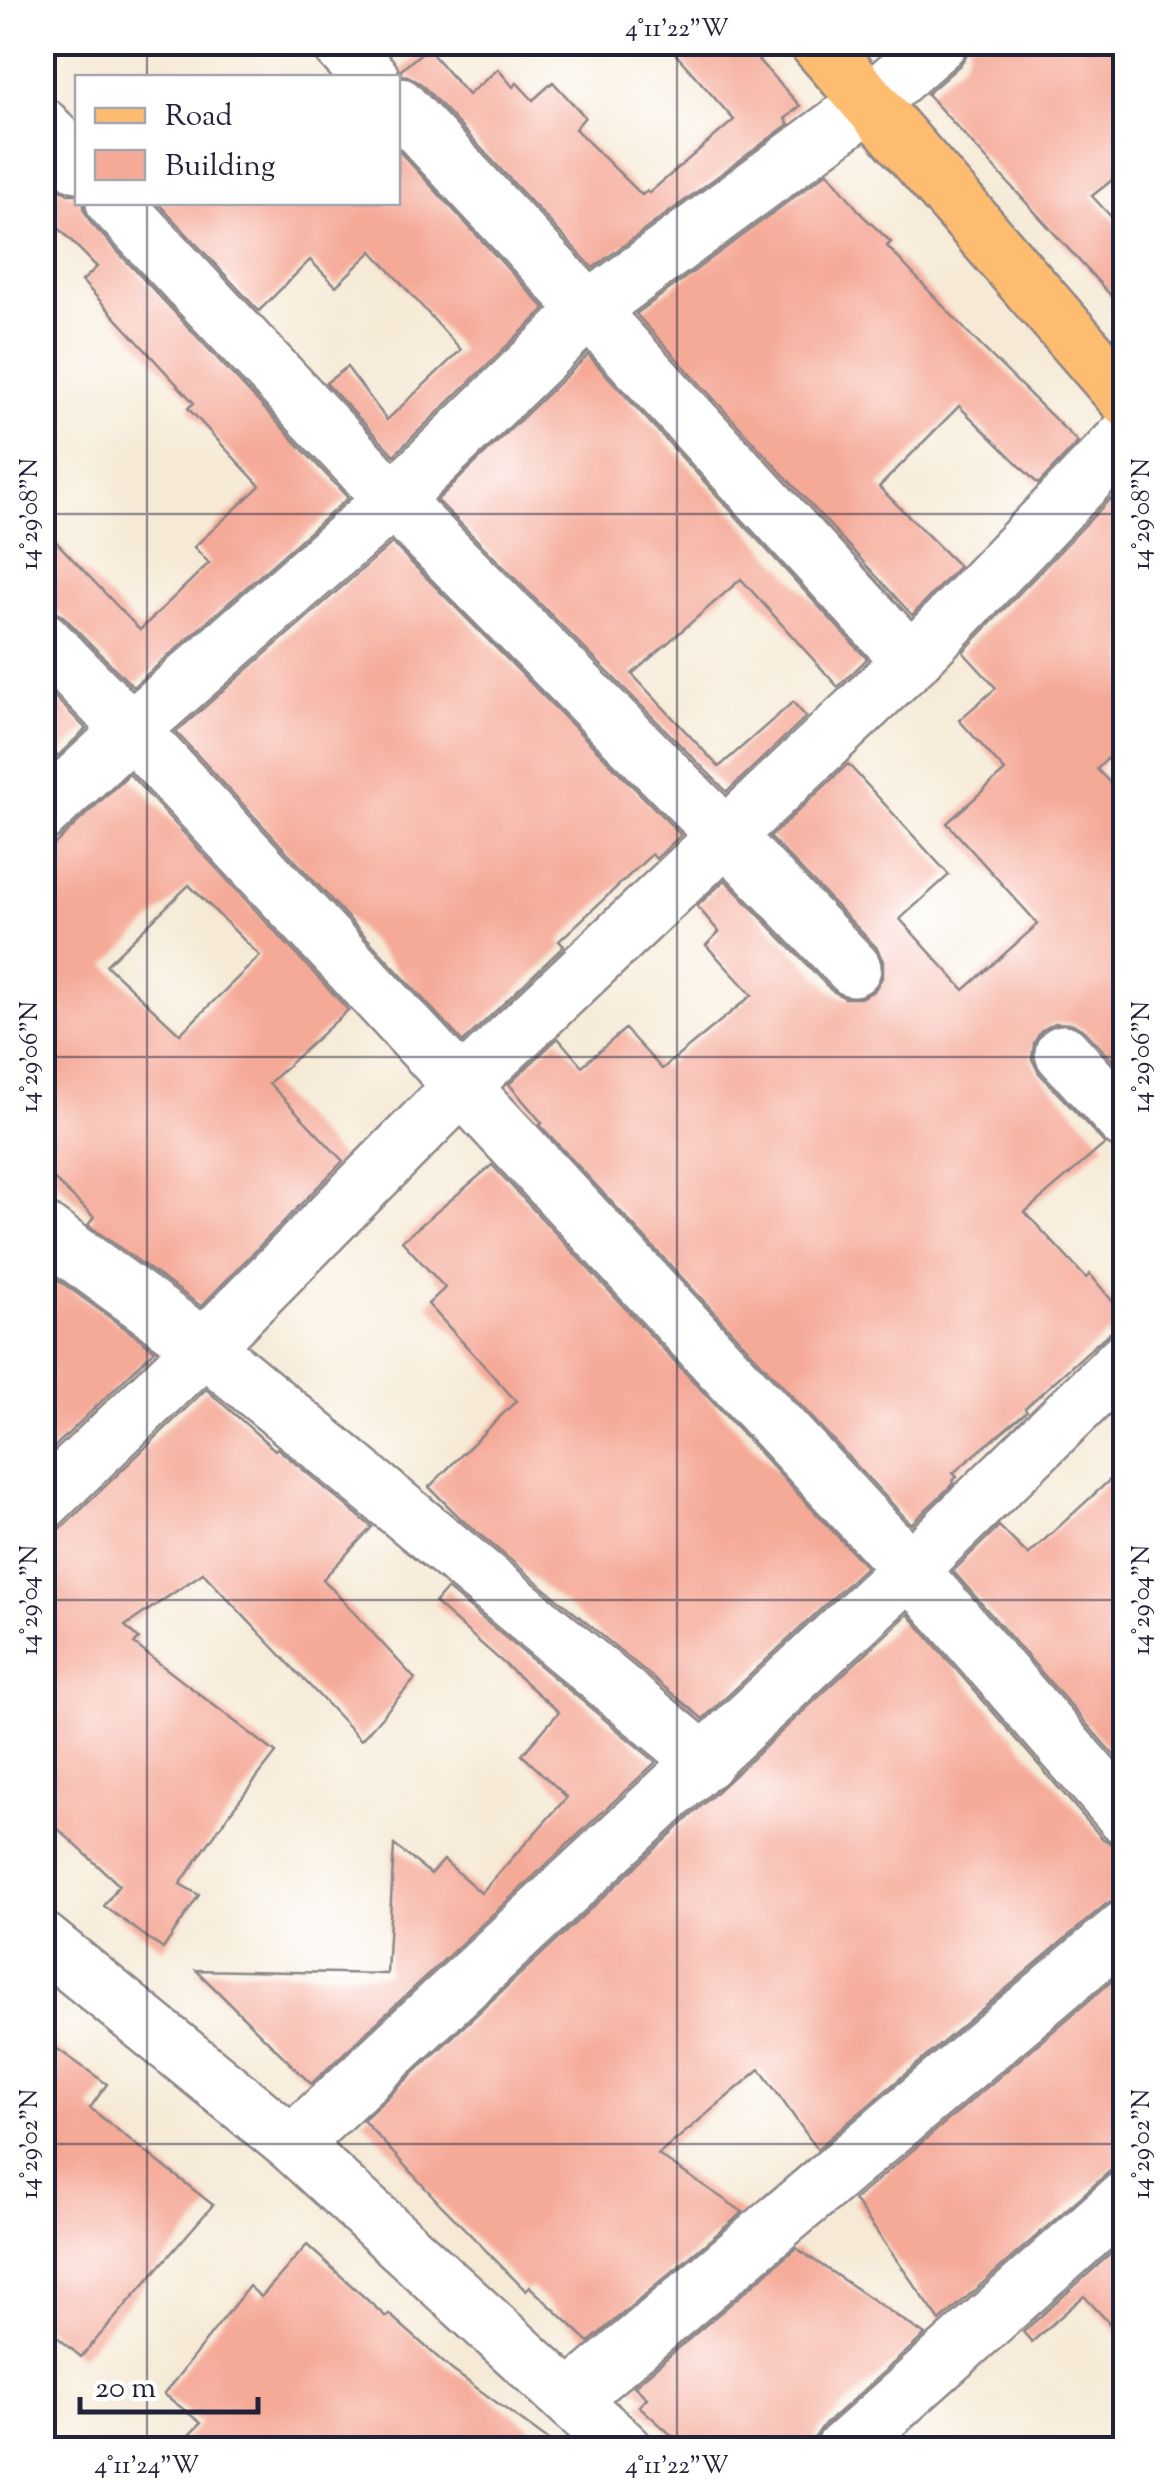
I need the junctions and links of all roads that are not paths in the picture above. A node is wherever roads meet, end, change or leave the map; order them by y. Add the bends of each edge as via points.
1 (338, 42) edge
2 (817, 42) edge
3 (939, 42) edge
4 (368, 75) edge
5 (870, 103) junction
6 (400, 108) edge
7 (42, 126) edge
8 (75, 161) edge
9 (117, 205) edge
10 (589, 310) junction
11 (1126, 398) edge
12 (1126, 437) edge
13 (393, 500) junction
14 (42, 639) edge
15 (912, 661) junction
16 (131, 730) junction
17 (42, 813) edge
18 (728, 837) junction
19 (853, 968) dead end
20 (1063, 1053) dead end
21 (462, 1086) junction
22 (1126, 1122) edge
23 (42, 1230) edge
24 (204, 1346) junction
25 (1126, 1359) edge
26 (42, 1503) edge
27 (910, 1568) junction
28 (704, 1762) junction
29 (1126, 1816) edge
30 (1126, 1928) edge
31 (42, 1940) edge
32 (292, 2144) junction
33 (1126, 2198) edge
34 (570, 2399) junction
35 (625, 2450) edge
36 (843, 2450) edge

1 - 4 street
2 - 5 main road
3 - 5 street
5 - 10 street
5 - 11 main road
6 - 10 street
7 - 8 street
9 - 13 street
10 - 13 street
10 - 15 street
12 - 15 street
13 - 16 street
13 - 18 street
14 - 16 street
15 - 18 street
16 - 17 street
16 - 21 street
18 - 19 street
18 - 21 street
20 - 22 street
21 - 24 street
21 - 27 street
23 - 24 street
24 - 26 street
24 - 28 street
25 - 27 street
27 - 28 street
27 - 29 street
28 - 32 street
30 - 34 street
31 - 32 street
32 - 34 street
33 - 36 street
34 - 35 street

